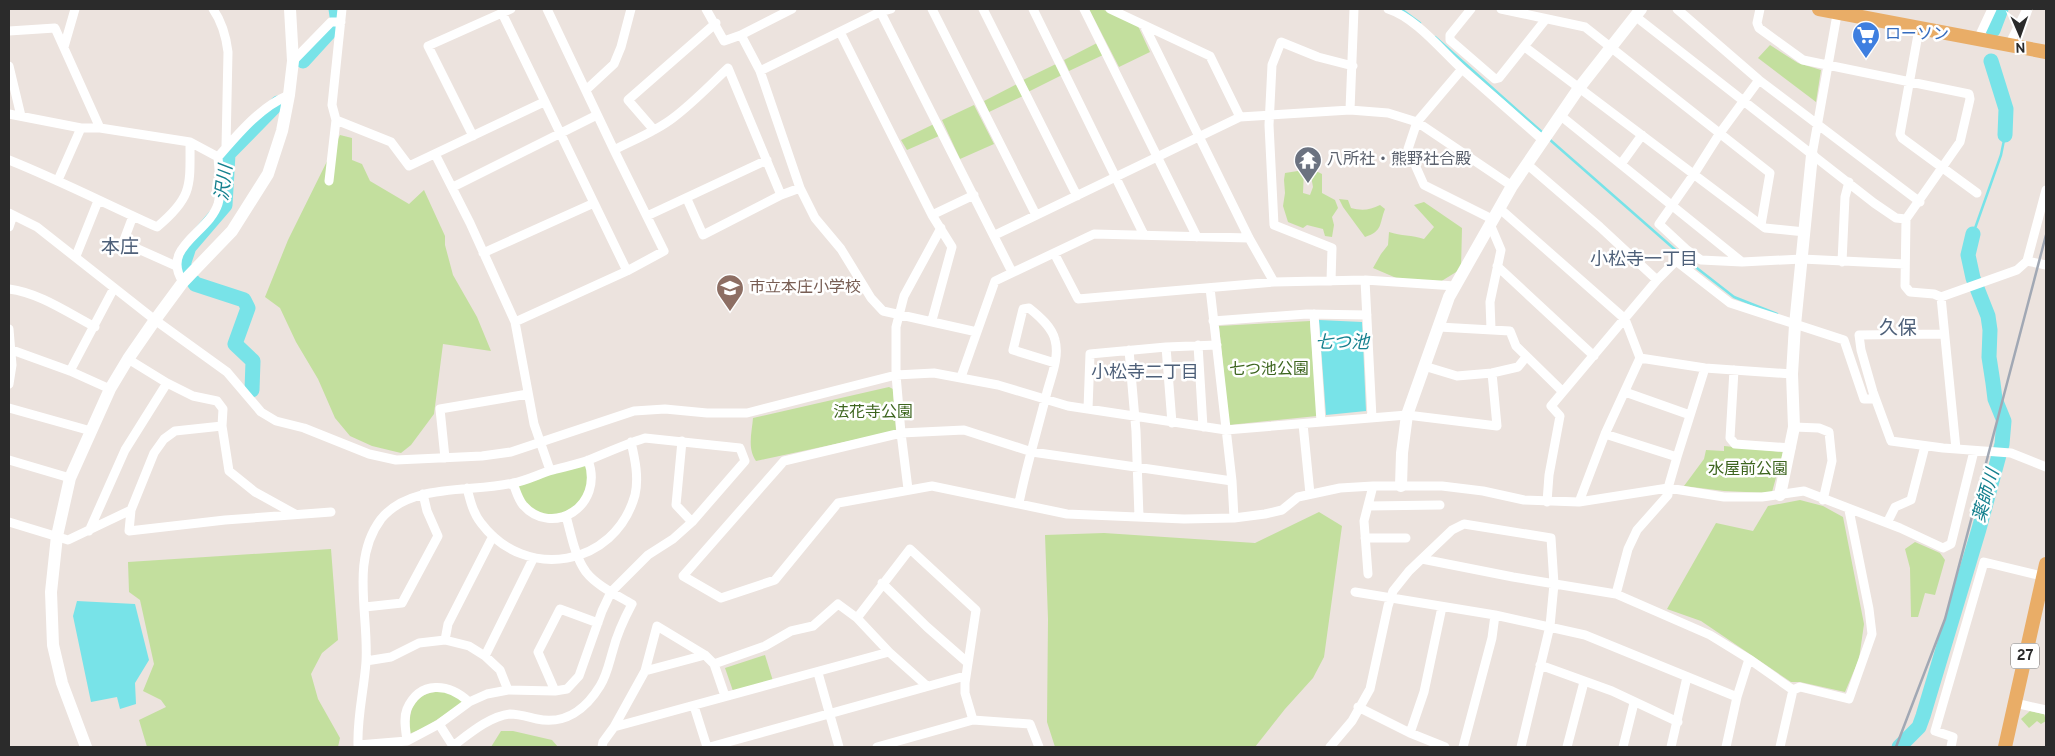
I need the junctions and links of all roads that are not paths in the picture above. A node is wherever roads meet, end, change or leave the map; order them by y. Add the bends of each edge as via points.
1 (75, 9) edge
2 (213, 9) edge
3 (290, 9) edge
4 (342, 9) edge
5 (511, 9) edge
6 (547, 9) edge
7 (632, 9) edge
8 (706, 9) edge
9 (792, 9) edge
10 (891, 9) edge
11 (932, 9) edge
12 (983, 9) edge
13 (1033, 9) edge
14 (1084, 9) edge
15 (1110, 9) edge
16 (1354, 9) edge
17 (1388, 9) edge
18 (1471, 9) edge
19 (1501, 9) edge
20 (1677, 9) edge
21 (1760, 9) edge
22 (1819, 9) edge
23 (1992, 9) edge
24 (2027, 9) edge
25 (879, 10) edge
26 (1838, 10) edge
27 (502, 13) junction
28 (1638, 13) edge
29 (1546, 19) junction
30 (341, 22) junction
31 (716, 23) junction
32 (1144, 25) junction
33 (1919, 29) junction
34 (9, 31) edge
35 (840, 32) junction
36 (740, 35) junction
37 (1978, 39) junction
38 (2010, 45) junction
39 (1610, 46) junction
40 (64, 47) junction
41 (1525, 47) junction
42 (2046, 52) edge
43 (293, 61) junction
44 (9, 66) edge
45 (1353, 66) junction
46 (1828, 66) junction
47 (1462, 69) junction
48 (760, 71) junction
49 (1759, 80) junction
50 (1909, 81) junction
51 (1579, 88) junction
52 (586, 90) junction
53 (289, 95) junction
54 (544, 102) junction
55 (1744, 103) junction
56 (1350, 110) junction
57 (9, 114) edge
58 (597, 115) junction
59 (21, 116) junction
60 (1270, 116) junction
61 (1561, 116) junction
62 (1240, 117) junction
63 (336, 120) junction
64 (1417, 122) junction
65 (1818, 126) junction
66 (81, 128) junction
67 (100, 128) junction
68 (654, 130) junction
69 (1720, 133) junction
70 (562, 134) junction
71 (1642, 135) junction
72 (473, 136) junction
73 (1199, 137) junction
74 (1544, 141) junction
75 (190, 142) junction
76 (226, 147) junction
77 (614, 150) junction
78 (435, 154) junction
79 (1812, 155) junction
80 (1158, 156) junction
81 (218, 157) junction
82 (9, 160) edge
83 (767, 160) junction
84 (1621, 164) junction
85 (1528, 165) junction
86 (1942, 168) junction
87 (1694, 174) junction
88 (1116, 176) junction
89 (58, 180) junction
90 (329, 181) dead end
91 (1849, 182) junction
92 (1512, 186) junction
93 (453, 187) junction
94 (800, 188) junction
95 (2046, 190) edge
96 (1977, 193) dead end
97 (781, 195) junction
98 (974, 196) junction
99 (1076, 196) junction
100 (686, 199) junction
101 (98, 201) junction
102 (1920, 202) junction
103 (594, 203) junction
104 (1670, 206) junction
105 (1499, 208) junction
106 (11, 214) edge
107 (932, 215) junction
108 (1036, 215) junction
109 (133, 216) junction
110 (647, 216) junction
111 (1906, 219) junction
112 (1491, 221) junction
113 (1761, 225) junction
114 (9, 227) edge
115 (940, 228) junction
116 (1805, 232) junction
117 (995, 235) junction
118 (1144, 235) junction
119 (1197, 237) junction
120 (1249, 238) junction
121 (1687, 250) junction
122 (483, 253) junction
123 (1054, 253) junction
124 (76, 256) junction
125 (1802, 260) junction
126 (1676, 261) junction
127 (2027, 261) junction
128 (1742, 262) junction
129 (1842, 262) junction
130 (1905, 264) junction
131 (2046, 265) edge
132 (176, 266) junction
133 (1497, 266) junction
134 (627, 271) junction
135 (1012, 272) junction
136 (1365, 280) junction
137 (1657, 280) junction
138 (1331, 281) junction
139 (183, 282) junction
140 (1274, 282) junction
141 (1455, 286) junction
142 (114, 288) junction
143 (1210, 288) junction
144 (9, 289) edge
145 (1941, 297) junction
146 (898, 313) junction
147 (1314, 314) junction
148 (1366, 315) junction
149 (1625, 319) junction
150 (155, 320) junction
151 (932, 320) junction
152 (1213, 321) junction
153 (515, 322) junction
154 (1794, 325) junction
155 (95, 327) junction
156 (1439, 327) junction
157 (9, 328) edge
158 (1491, 329) junction
159 (977, 332) junction
160 (1944, 334) junction
161 (1217, 345) junction
162 (1198, 346) junction
163 (1166, 347) junction
164 (12, 350) junction
165 (1129, 350) junction
166 (1594, 356) junction
167 (1526, 357) junction
168 (1640, 358) junction
169 (128, 359) junction
170 (1054, 363) junction
171 (1424, 366) junction
172 (1705, 368) junction
173 (1734, 370) junction
174 (70, 371) junction
175 (1492, 373) junction
176 (1792, 374) junction
177 (896, 375) junction
178 (961, 377) junction
179 (167, 383) junction
180 (9, 384) edge
181 (110, 389) junction
182 (1562, 391) junction
183 (1624, 392) junction
184 (528, 394) junction
185 (1876, 399) junction
186 (1045, 400) junction
187 (9, 408) edge
188 (1088, 409) junction
189 (1407, 415) junction
190 (1690, 415) junction
191 (1134, 417) junction
192 (1372, 418) junction
193 (1321, 422) junction
194 (1172, 423) junction
195 (1303, 424) junction
196 (222, 426) junction
197 (1203, 427) junction
198 (1794, 427) junction
199 (1226, 430) junction
200 (91, 431) junction
201 (901, 433) junction
202 (1605, 434) junction
203 (682, 441) junction
204 (631, 442) junction
205 (540, 443) junction
206 (1925, 446) junction
207 (1791, 448) junction
208 (1956, 449) junction
209 (1974, 451) junction
210 (1032, 452) junction
211 (1677, 457) junction
212 (445, 458) junction
213 (9, 460) edge
214 (588, 460) junction
215 (1138, 467) junction
216 (2046, 467) edge
217 (550, 470) junction
218 (70, 478) junction
219 (1232, 481) junction
220 (513, 483) junction
221 (1373, 486) junction
222 (1402, 486) junction
223 (467, 488) junction
224 (1668, 488) junction
225 (908, 489) junction
226 (423, 494) junction
227 (1310, 494) junction
228 (1780, 495) junction
229 (1824, 500) junction
230 (1547, 502) junction
231 (1579, 502) junction
232 (1018, 504) junction
233 (1440, 505) dead end
234 (1368, 506) junction
235 (131, 510) junction
236 (1848, 510) junction
237 (331, 512) dead end
238 (296, 514) junction
239 (566, 516) junction
240 (1139, 517) junction
241 (1234, 518) junction
242 (9, 522) edge
243 (692, 522) junction
244 (1887, 523) junction
245 (88, 531) junction
246 (57, 536) junction
247 (493, 536) junction
248 (1365, 538) junction
249 (1406, 538) dead end
250 (578, 555) junction
251 (1422, 558) junction
252 (533, 559) junction
253 (2045, 572) edge
254 (1368, 574) dead end
255 (882, 583) junction
256 (1554, 584) junction
257 (611, 592) junction
258 (1355, 592) dead end
259 (1616, 594) junction
260 (1390, 598) junction
261 (1442, 607) junction
262 (365, 608) junction
263 (1495, 616) junction
264 (857, 618) junction
265 (598, 623) junction
266 (1550, 626) junction
267 (445, 640) junction
268 (889, 652) junction
269 (705, 655) junction
270 (485, 656) junction
271 (1749, 659) junction
272 (366, 661) junction
273 (968, 663) junction
274 (714, 664) junction
275 (1540, 665) junction
276 (645, 671) junction
277 (818, 672) junction
278 (965, 676) junction
279 (1688, 677) junction
280 (1584, 682) junction
281 (927, 686) junction
282 (508, 690) junction
283 (1793, 690) junction
284 (556, 692) junction
285 (725, 696) junction
286 (1737, 697) junction
287 (469, 702) junction
288 (1634, 703) junction
289 (2015, 703) junction
290 (694, 706) junction
291 (1358, 707) junction
292 (2046, 710) edge
293 (829, 712) junction
294 (974, 720) junction
295 (1678, 722) junction
296 (439, 724) junction
297 (614, 727) junction
298 (1410, 733) junction
299 (407, 741) junction
300 (452, 746) edge
301 (86, 747) edge
302 (602, 747) edge
303 (708, 747) edge
304 (840, 747) edge
305 (877, 747) edge
306 (1038, 747) edge
307 (1330, 747) edge
308 (1445, 747) edge
309 (1463, 747) edge
310 (1521, 747) edge
311 (1567, 747) edge
312 (1623, 747) edge
313 (1671, 747) edge
314 (1726, 747) edge
315 (1780, 747) edge
316 (1951, 747) edge
317 (2005, 747) edge

1 - 40 street
2 - 76 street via 222,25 228,52
3 - 43 street
4 - 30 street
5 - 27 street
6 - 52 street
7 - 52 street via 614,64
8 - 31 street
9 - 36 street
10 - 25 street
11 - 108 street
12 - 99 street
13 - 88 street
14 - 80 street
15 - 32 street
16 - 45 street
17 - 47 street via 1402,15
18 - 41 street via 1450,35 1450,40 1495,80
19 - 29 street
20 - 49 street
21 - 46 street via 1759,28 1803,60
22 - 26 main road
23 - 37 street
24 - 38 street
25 - 35 street
25 - 98 street
26 - 33 main road
26 - 46 street
27 - 54 street
27 - 72 street via 428,46
28 - 39 street
28 - 55 street
29 - 39 street via 1585,27
29 - 41 street
30 - 43 street via 331,22
30 - 63 street via 332,106
31 - 36 street via 724,41
31 - 68 street via 628,100
32 - 62 street via 1210,56
32 - 73 street
33 - 37 main road
33 - 50 street
34 - 40 street via 55,28
35 - 48 street
35 - 107 street
36 - 48 street
37 - 38 main road
38 - 42 main road
39 - 51 street
39 - 69 street
40 - 67 street
41 - 51 street
43 - 53 street
44 - 59 street
45 - 56 street
45 - 60 street via 1318,57 1281,42 1272,65
46 - 50 street
46 - 65 street
47 - 64 street
47 - 74 street
48 - 94 street
49 - 55 street
49 - 65 street
50 - 86 street via 1900,136
50 - 86 street via 1965,92 1970,97 1960,142
51 - 61 street
51 - 71 street
52 - 58 street
53 - 76 street via 273,102
53 - 139 street via 268,174 232,231
54 - 70 street
54 - 72 street
55 - 69 street
55 - 79 street
56 - 60 street
56 - 64 street via 1388,113
57 - 59 street
58 - 70 street
58 - 77 street
59 - 66 street
60 - 62 street
60 - 138 street via 1274,225 1332,248
61 - 74 street
61 - 84 street
62 - 73 street
63 - 78 street via 391,142 409,166
63 - 90 street
64 - 92 street
64 - 112 street via 1408,148 1424,185
65 - 79 street
65 - 102 street
66 - 67 street
66 - 89 street
67 - 75 street
68 - 77 street
68 - 83 street via 698,98 728,68
69 - 87 street
69 - 113 street via 1770,173
70 - 93 street
70 - 103 street
71 - 84 street
71 - 87 street
72 - 78 street
73 - 80 street
73 - 120 street
74 - 85 street
75 - 81 street
75 - 109 street via 190,184 183,202 157,227
76 - 81 street
77 - 110 street
78 - 93 street
79 - 91 street
79 - 116 street
80 - 88 street
80 - 119 street
81 - 132 street via 218,205 182,250
82 - 89 street
83 - 97 street
83 - 100 street
84 - 104 street
85 - 92 street
85 - 137 street
86 - 96 street
86 - 102 street
87 - 104 street
87 - 113 street
88 - 99 street
88 - 118 street
89 - 101 street
91 - 111 street via 1896,218
91 - 129 street via 1845,197
92 - 105 street
93 - 122 street
94 - 97 street
94 - 146 street via 815,218 841,250 871,298 882,311
95 - 127 street
97 - 100 street via 702,235
98 - 107 street
98 - 117 street
99 - 108 street
100 - 110 street
101 - 109 street
101 - 124 street
102 - 111 street
103 - 122 street
103 - 134 street
104 - 121 street via 1659,224
104 - 128 street
105 - 112 street
105 - 149 street
106 - 114 street
106 - 124 street via 37,226
107 - 115 street
108 - 117 street
109 - 132 street via 124,240 127,244
110 - 134 street via 664,251
111 - 130 street
112 - 133 street via 1501,250
112 - 141 street
113 - 116 street
115 - 146 street
115 - 151 street via 952,247
116 - 125 street
117 - 135 street
118 - 119 street
118 - 123 street via 1094,234
119 - 120 street
120 - 140 street
121 - 126 street
121 - 128 street via 1701,260
122 - 153 street
123 - 135 street
123 - 143 street via 1078,299
124 - 142 street
125 - 128 street
125 - 129 street
125 - 154 street
126 - 137 street
126 - 154 street via 1730,302
127 - 131 street
127 - 145 street via 2008,274
129 - 130 street
130 - 145 street via 1905,286 1910,292
132 - 139 street
133 - 158 street via 1490,302
133 - 166 street
134 - 153 street
135 - 159 street via 996,281
136 - 138 street
136 - 141 street
136 - 148 street
137 - 149 street
138 - 140 street
139 - 150 street
140 - 143 street
141 - 156 street
142 - 150 street
142 - 155 street
143 - 152 street
144 - 155 street via 42,299
145 - 160 street
146 - 151 street
146 - 177 street
147 - 148 street
147 - 152 street
147 - 193 street
148 - 192 street
149 - 166 street
149 - 168 street
150 - 169 street
150 - 212 street via 227,372 261,412 276,420 369,454 396,460
151 - 159 street
152 - 161 street
153 - 184 street
154 - 176 street
154 - 185 street via 1844,340 1864,399
155 - 174 street
156 - 158 street
156 - 171 street
157 - 164 street
158 - 167 street via 1510,331 1516,346
159 - 178 street
160 - 185 street via 1859,335
160 - 208 street
161 - 162 street
161 - 199 street
162 - 163 street
162 - 197 street
163 - 165 street
163 - 194 street
164 - 174 street
164 - 180 street
165 - 188 street via 1090,354
165 - 191 street
166 - 182 street
167 - 175 street via 1518,367
167 - 182 street
168 - 172 street
168 - 183 street
169 - 179 street
169 - 181 street
170 - 170 street via 1057,351 1055,338 1042,319 1029,308 1023,309 1013,350
170 - 186 street
171 - 175 street via 1458,376
171 - 189 street
172 - 173 street
172 - 190 street
173 - 176 street
173 - 207 street via 1730,438 1735,444
174 - 181 street
175 - 189 street via 1497,426
176 - 198 street
177 - 178 street via 934,373
177 - 201 street
177 - 205 street via 747,413 666,409 634,411
178 - 186 street
179 - 196 street via 193,396 217,401 223,409
179 - 245 street via 125,450
181 - 200 street
182 - 230 street via 1551,406 1560,416
183 - 190 street
183 - 202 street
184 - 205 street
184 - 212 street via 440,409
185 - 206 street via 1891,441
186 - 188 street
186 - 210 street
187 - 200 street
188 - 191 street
189 - 192 street
189 - 222 street
190 - 211 street
191 - 194 street
191 - 215 street
192 - 193 street
193 - 195 street
194 - 197 street
195 - 199 street
195 - 227 street
196 - 235 street via 175,431 164,439 154,453
196 - 238 street via 229,471 255,492
197 - 199 street
198 - 207 street
198 - 229 street via 1819,428 1829,432 1832,461
199 - 219 street
200 - 218 street
201 - 210 street via 964,430
201 - 225 street
201 - 225 street via 784,461 683,576 721,598 775,580 838,503
202 - 211 street
202 - 231 street
203 - 204 street via 645,438
203 - 243 street via 676,505
203 - 243 street via 740,448 745,461
204 - 214 street
204 - 250 street via 636,479 635,495 629,510 610,537
205 - 212 street via 511,452
205 - 217 street
206 - 208 street
206 - 244 street via 1911,500 1895,507
207 - 228 street
208 - 209 street
209 - 216 street via 2011,453
209 - 244 street via 1951,544 1943,548
210 - 215 street
210 - 232 street
211 - 224 street
213 - 218 street
214 - 217 street
214 - 239 street via 591,488 579,508
215 - 219 street
215 - 240 street
217 - 220 street
218 - 246 street
219 - 241 street
220 - 223 street
220 - 239 street via 523,504 536,515 546,518
221 - 222 street
221 - 227 street
221 - 234 street
222 - 230 street via 1442,486
223 - 226 street
223 - 247 street via 472,507
224 - 228 street via 1724,497
224 - 231 street
224 - 259 street via 1668,495 1637,530 1628,549
225 - 232 street via 932,486
226 - 262 street via 393,509 382,518 374,532 367,546 362,571
226 - 262 street via 438,536 402,603
227 - 241 street via 1298,497 1282,510
228 - 229 street via 1804,491
229 - 236 street
230 - 231 street
232 - 240 street via 1067,514
233 - 234 street
234 - 248 street via 1364,521
235 - 238 street via 129,531
235 - 245 street
236 - 244 street
236 - 283 street via 1870,609 1872,634 1849,699 1800,687
237 - 238 street
239 - 250 street
240 - 241 street
242 - 246 street
243 - 257 street via 674,539 648,555
245 - 246 street via 68,540
246 - 301 street via 51,592 53,645 62,683
247 - 252 street via 519,554
247 - 267 street via 448,624
248 - 249 street
248 - 254 street
250 - 252 street via 548,561
250 - 257 street via 586,572
251 - 256 street
251 - 256 street via 1452,530 1464,524 1551,538
251 - 260 street via 1400,581
252 - 270 street
253 - 289 main road, 27
253 - 316 street via 1984,562 1935,731 1953,737
255 - 264 street
255 - 273 street
255 - 273 street via 910,549 976,610
256 - 259 street
256 - 266 street
257 - 265 street
257 - 300 street via 632,604 604,680 587,704 571,717 538,720 516,714 503,716
258 - 260 street
259 - 271 street via 1710,635
260 - 261 street
260 - 291 street via 1374,677
261 - 263 street
261 - 298 street via 1424,692
262 - 272 street
263 - 266 street
263 - 309 street
264 - 268 street
264 - 274 street via 838,604 813,626 791,631 765,646
265 - 284 street via 579,676 567,689
265 - 284 street via 560,608 538,652
266 - 275 street
266 - 279 street via 1585,635
267 - 270 street via 469,646
267 - 272 street via 419,643 391,657
268 - 277 street
268 - 281 street
269 - 274 street
269 - 276 street
269 - 276 street via 657,626
270 - 282 street via 500,670
271 - 283 street
271 - 286 street
272 - 299 street via 358,745
273 - 278 street
274 - 285 street
275 - 280 street
275 - 310 street
276 - 297 street
277 - 285 street
277 - 293 street
278 - 281 street
278 - 294 street via 965,693
279 - 286 street
279 - 295 street
280 - 288 street
280 - 311 street
281 - 293 street
282 - 284 street
282 - 287 street
283 - 315 street
285 - 290 street
286 - 314 street
287 - 296 street
287 - 299 street via 448,687 421,692 406,710
288 - 295 street
288 - 312 street
289 - 292 street
289 - 317 main road, 27
290 - 297 street
290 - 303 street
291 - 298 street
291 - 307 street via 1352,721
293 - 303 street
293 - 304 street
294 - 305 street
294 - 306 street via 1030,724
295 - 313 street
296 - 299 street
296 - 300 street
297 - 302 street
298 - 308 street

